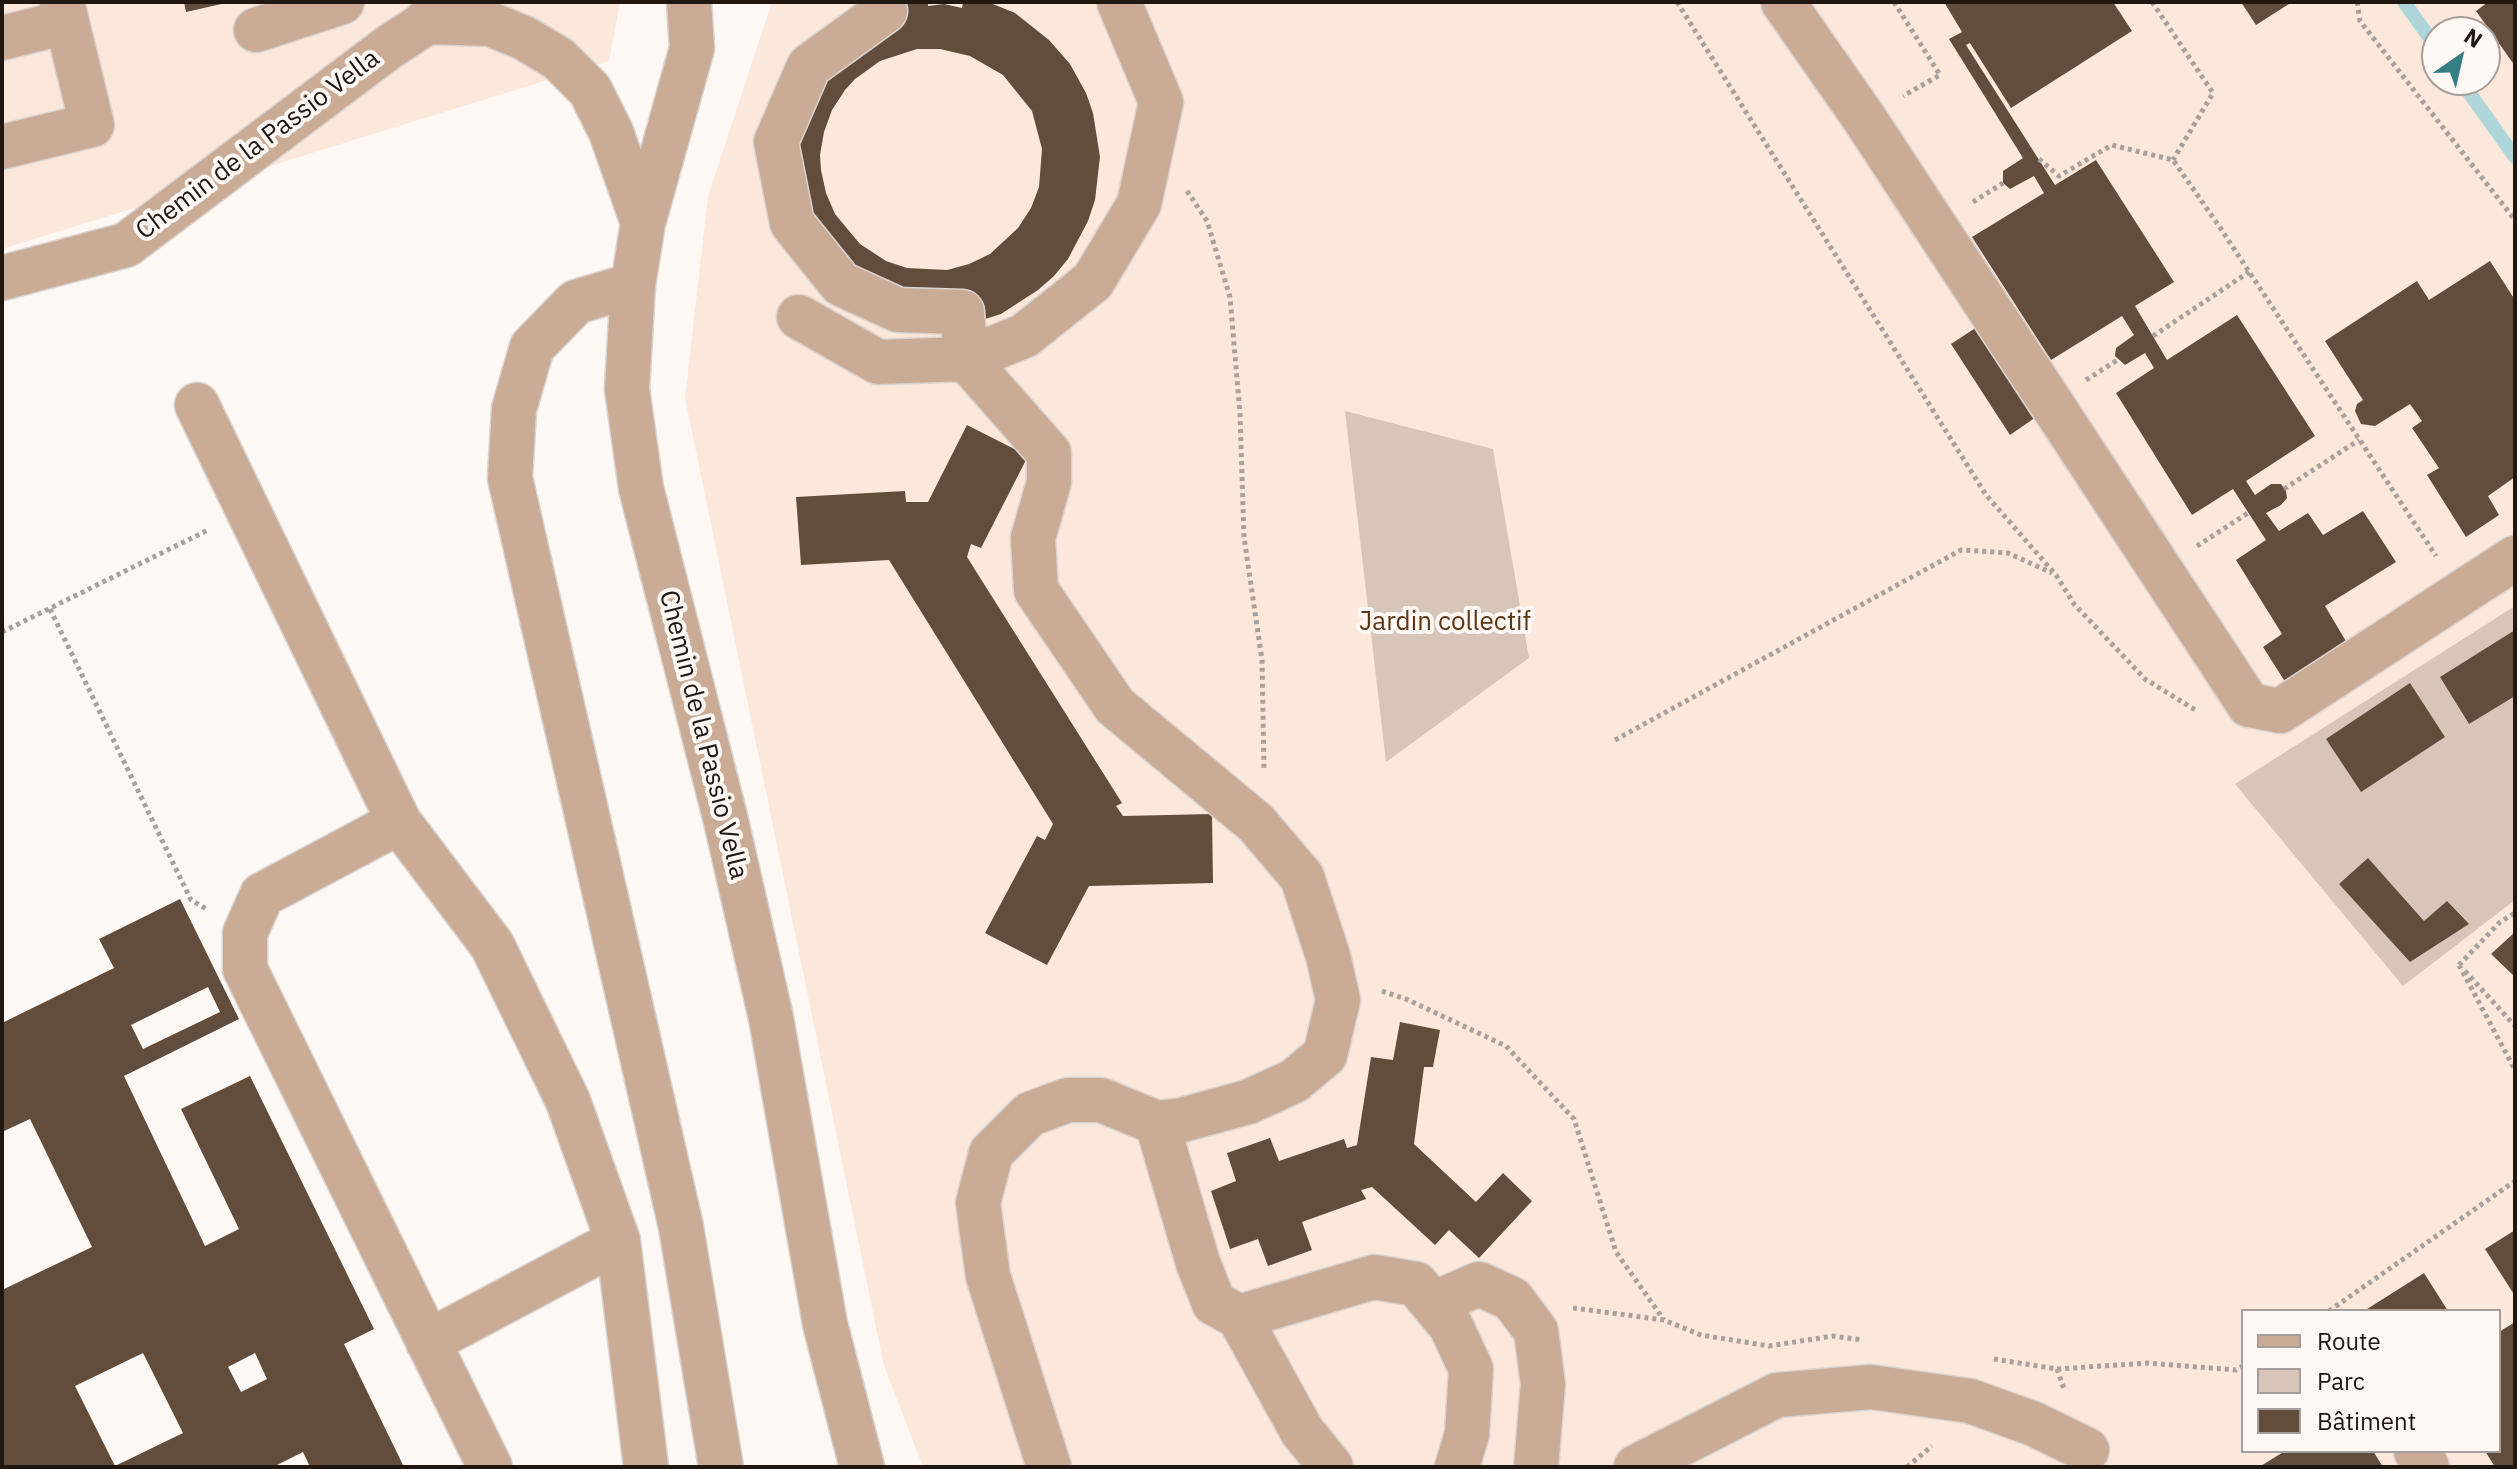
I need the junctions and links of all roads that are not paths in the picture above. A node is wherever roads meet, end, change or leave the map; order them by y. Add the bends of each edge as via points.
1 (342, 2) edge
2 (689, 2) edge
3 (883, 2) edge
4 (1119, 2) edge
5 (1783, 2) edge
6 (430, 9) edge
7 (64, 12) edge
8 (256, 30) dead end
9 (2, 38) edge
10 (2, 147) edge
11 (643, 223) junction
12 (2, 278) edge
13 (633, 285) junction
14 (799, 317) dead end
15 (966, 359) junction
16 (197, 405) dead end
17 (2515, 558) edge
18 (399, 822) junction
19 (1157, 1123) junction
20 (618, 1241) junction
21 (1433, 1304) junction
22 (1239, 1317) junction
23 (428, 1342) junction
24 (2087, 1450) dead end
25 (490, 1467) edge
26 (646, 1467) edge
27 (721, 1467) edge
28 (862, 1467) edge
29 (1049, 1467) edge
30 (1331, 1467) edge
31 (1457, 1467) edge
32 (1536, 1467) edge
33 (1636, 1467) edge

1 - 8 street
2 - 11 street, Chemin de la Passio Vella via 692,48
3 - 15 street via 885,11 809,66 776,142 792,223 841,284 898,310 962,312
4 - 15 street via 1161,102 1139,204 1093,281 1024,336
5 - 17 street via 2249,705 2280,711
6 - 11 street via 524,38 559,59 590,90
6 - 12 street, Chemin de la Passio Vella via 389,47 126,245
7 - 9 street
7 - 10 street via 92,125
11 - 13 street, Chemin de la Passio Vella
13 - 27 street via 576,302 532,347 514,409 510,478 677,1212
13 - 28 street, Chemin de la Passio Vella via 627,389 641,488 771,1018 825,1324
14 - 15 street via 878,362
15 - 19 street via 1049,453 1049,482 1033,538 1036,590 1115,706 1256,823 1302,877 1332,974 1338,1000 1325,1055 1294,1081 1248,1102
16 - 18 street
18 - 20 street via 492,945 568,1101
18 - 23 street via 262,895 245,933 245,969
19 - 22 street via 1214,1303
19 - 29 street via 1101,1100 1068,1100 1030,1114 991,1153 978,1203 988,1276
20 - 23 street
20 - 26 street
21 - 22 street via 1416,1284 1374,1277
21 - 31 street via 1451,1326 1471,1369 1467,1434
21 - 32 street via 1479,1284 1512,1299 1536,1331 1543,1384
22 - 30 street via 1302,1431
23 - 25 street
24 - 33 street via 1970,1401 1871,1387 1777,1395

